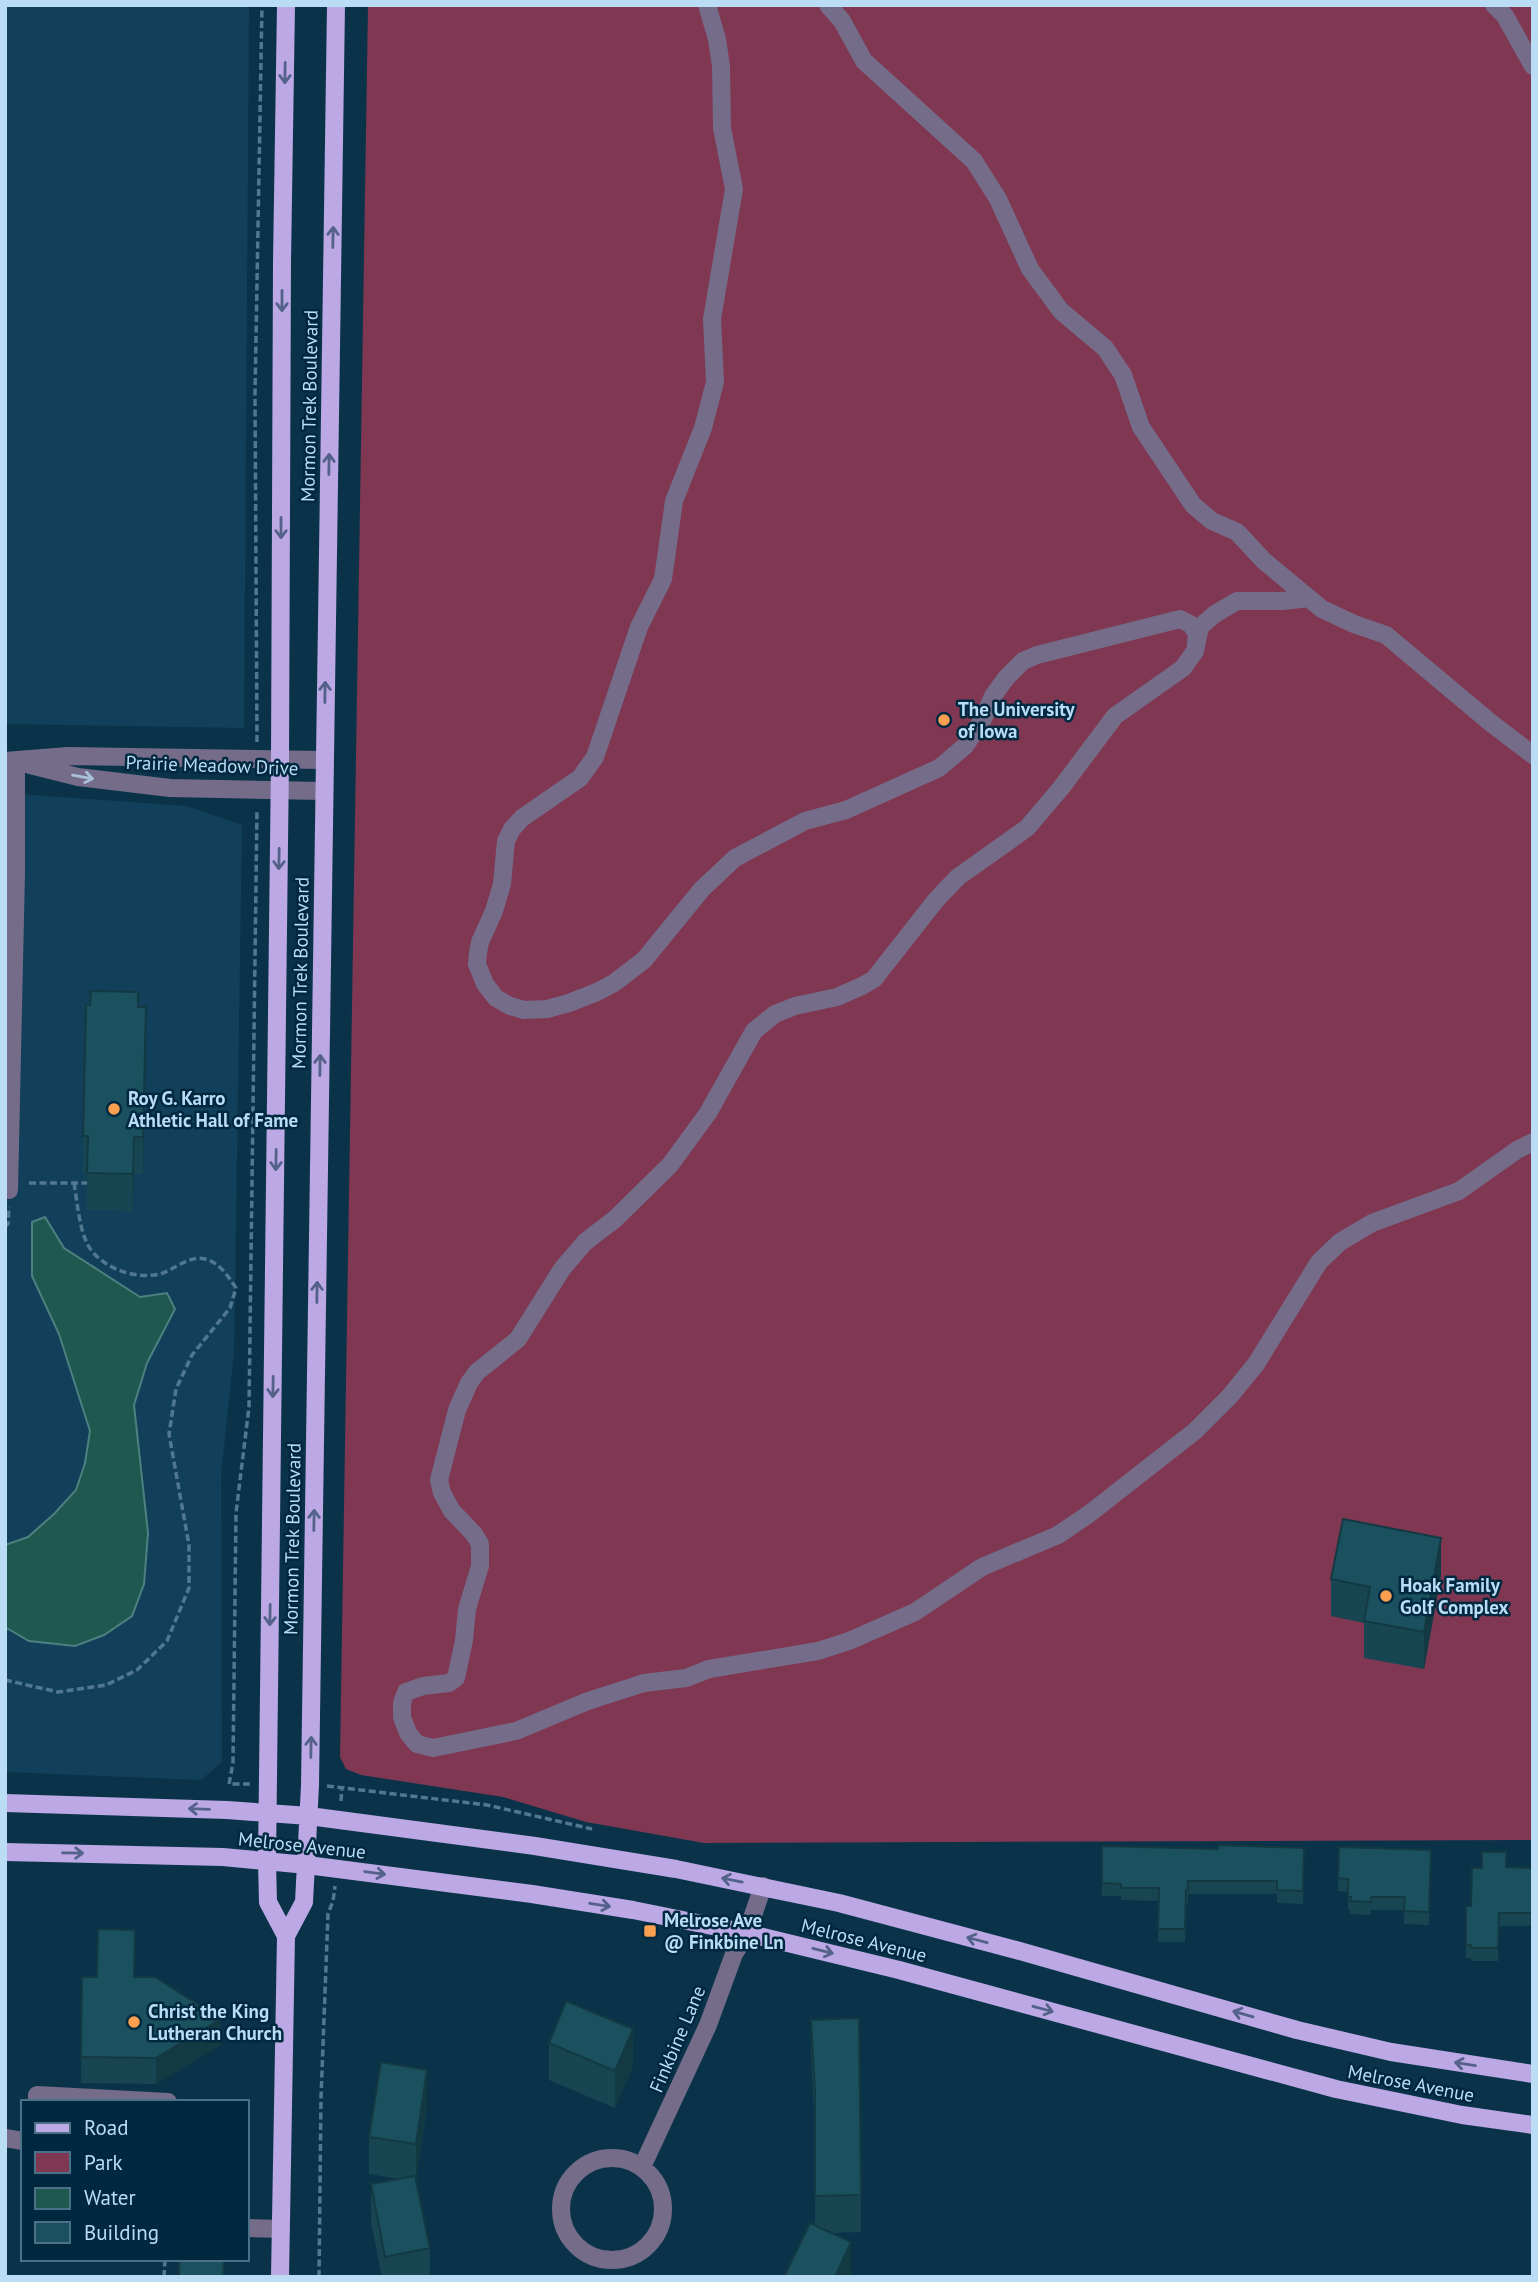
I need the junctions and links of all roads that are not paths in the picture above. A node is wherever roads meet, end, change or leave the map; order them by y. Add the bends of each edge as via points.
1 (286, 5) edge
2 (336, 5) edge
3 (707, 5) edge
4 (828, 5) edge
5 (1494, 5) edge
6 (1533, 66) edge
7 (1309, 598) junction
8 (1195, 651) junction
9 (1533, 755) edge
10 (280, 760) junction
11 (324, 760) junction
12 (11, 761) edge
13 (280, 790) junction
14 (324, 790) junction
15 (1533, 1142) edge
16 (10, 1186) road end
17 (5, 1802) edge
18 (268, 1812) junction
19 (309, 1815) junction
20 (5, 1852) edge
21 (267, 1861) junction
22 (307, 1865) junction
23 (763, 1886) junction
24 (747, 1933) junction
25 (286, 1936) junction
26 (1533, 2074) edge
27 (37, 2100) edge
28 (131, 2100) edge
29 (1533, 2124) edge
30 (642, 2167) junction
31 (248, 2228) edge
32 (281, 2229) junction
33 (280, 2277) edge

1 -> 10 main road, Mormon Trek Boulevard
11 -> 2 main road, Mormon Trek Boulevard
3 - 8 street via 721,66 722,128 734,189 712,319 715,382 703,428 674,501 663,579 639,627 594,757 580,778 522,818 506,841 502,884 478,953 485,984 496,998 524,1010 569,1003 614,983 644,960 702,889 736,858 805,821 846,810 939,768 965,746 993,696 1023,661 1180,619 1197,633
4 - 7 street via 864,61 974,162 998,199 1030,269 1061,311 1105,348 1123,375 1141,427 1194,505 1212,521 1237,532
5 - 6 street
7 - 8 street via 1237,601 1200,627
7 - 9 street via 1333,614 1387,635
8 - 15 street via 1183,668 1115,716 1027,828 958,877 874,979 837,997 775,1014 754,1031 708,1113 670,1166 585,1242 562,1269 518,1339 477,1371 457,1410 439,1480 452,1511 480,1544 480,1566 467,1609 456,1678 406,1692 402,1717 408,1733 417,1744 433,1748 516,1731 588,1700 644,1683 818,1651 915,1612 982,1567 1058,1535 1195,1431 1256,1364 1319,1262 1340,1242 1372,1223 1459,1191
10 - 11 street, Prairie Meadow Drive
10 - 12 street, Prairie Meadow Drive via 68,756
10 - 13 main road, Mormon Trek Boulevard
11 - 14 main road, Mormon Trek Boulevard
12 -> 13 street, Prairie Meadow Drive via 128,784
12 - 16 street via 16,872
13 - 14 street, Prairie Meadow Drive
13 -> 18 main road, Mormon Trek Boulevard
19 -> 14 main road, Mormon Trek Boulevard
18 -> 17 main road, Melrose Avenue
18 - 19 main road, Melrose Avenue
18 - 21 main road, Mormon Trek Boulevard
19 - 22 main road, Mormon Trek Boulevard
23 -> 19 main road, Melrose Avenue via 561,1850
20 -> 21 main road, Melrose Avenue
21 - 22 main road, Melrose Avenue
21 - 25 main road, Mormon Trek Boulevard via 268,1902
22 -> 24 main road, Melrose Avenue via 545,1896
22 - 25 main road, Mormon Trek Boulevard via 304,1902
23 - 24 street, Finkbine Lane
26 -> 23 main road, Melrose Avenue via 1391,2052 1311,2033 1016,1950
24 -> 29 main road, Melrose Avenue via 899,1969 1336,2089 1462,2115
24 - 30 street, Finkbine Lane
25 - 32 main road, Mormon Trek Boulevard
27 - 28 street via 37,2095
30 - 30 street via 606,2158 573,2175 564,2189 562,2221 570,2239 584,2253 623,2259 649,2245 663,2218 663,2204 660,2190
31 - 32 street
32 - 33 main road, Mormon Trek Boulevard

